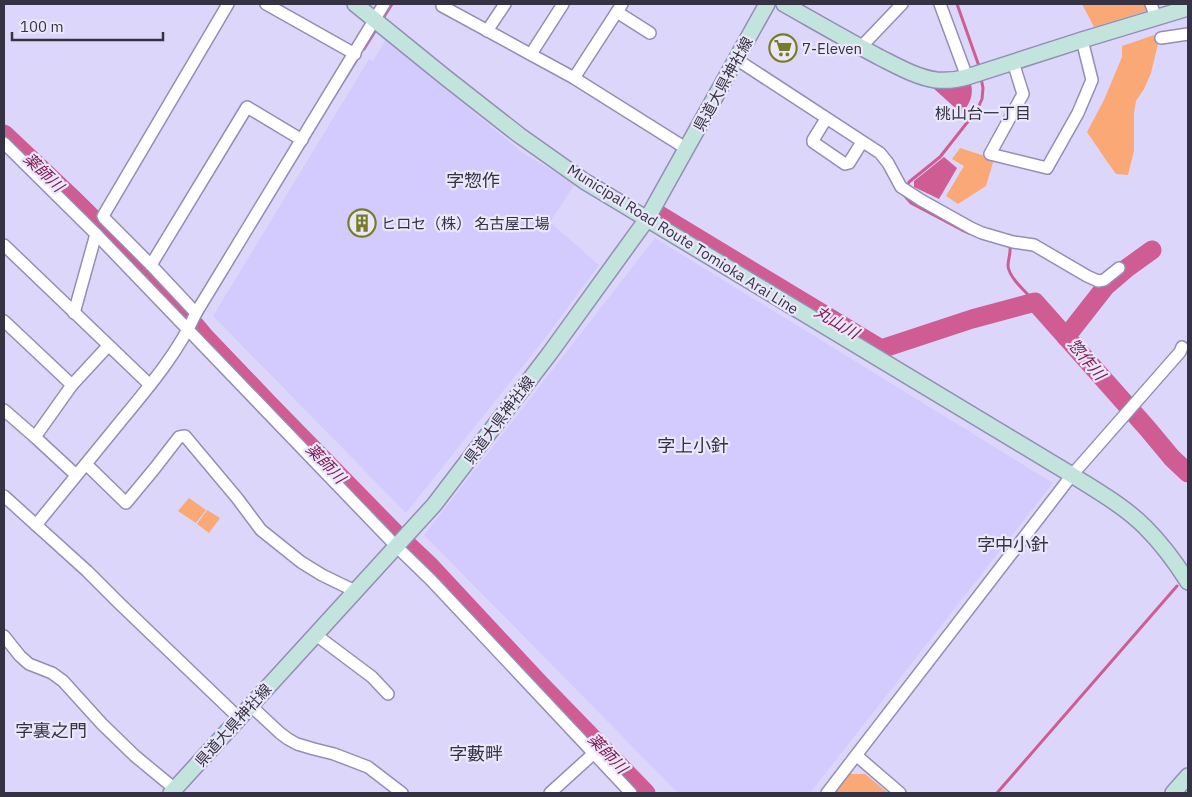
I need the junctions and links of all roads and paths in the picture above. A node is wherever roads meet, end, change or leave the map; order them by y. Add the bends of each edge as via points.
1 (228, 4) edge
2 (266, 4) edge
3 (355, 4) edge
4 (384, 4) edge
5 (444, 4) edge
6 (504, 4) edge
7 (563, 4) edge
8 (767, 4) edge
9 (784, 4) edge
10 (902, 4) edge
11 (940, 4) edge
12 (619, 8) edge
13 (1188, 8) edge
14 (1154, 11) edge
15 (374, 19) junction
16 (487, 31) junction
17 (650, 33) dead end
18 (1188, 34) edge
19 (1161, 38) dead end
20 (1082, 40) junction
21 (861, 47) junction
22 (355, 54) junction
23 (531, 54) junction
24 (736, 59) junction
25 (1013, 62) junction
26 (574, 78) junction
27 (967, 78) junction
28 (826, 119) junction
29 (302, 140) junction
30 (862, 142) junction
31 (4, 144) edge
32 (687, 149) junction
33 (647, 219) junction
34 (96, 234) junction
35 (5, 247) edge
36 (151, 265) junction
37 (1119, 268) dead end
38 (74, 313) junction
39 (196, 313) junction
40 (4, 322) edge
41 (188, 330) junction
42 (108, 346) junction
43 (1182, 348) dead end
44 (72, 384) junction
45 (150, 385) junction
46 (4, 410) edge
47 (34, 437) junction
48 (86, 464) junction
49 (76, 475) junction
50 (1072, 475) junction
51 (4, 496) edge
52 (36, 525) junction
53 (396, 546) junction
54 (1188, 582) edge
55 (355, 591) junction
56 (316, 635) junction
57 (4, 636) edge
58 (388, 694) dead end
59 (252, 706) junction
60 (239, 718) junction
61 (593, 754) junction
62 (857, 756) junction
63 (1188, 776) edge
64 (173, 791) edge
65 (402, 793) edge
66 (550, 793) edge
67 (631, 793) edge
68 (827, 793) edge
69 (900, 793) edge
70 (1173, 793) edge

1 - 36 street via 104,217
2 - 22 street
3 - 15 street, Municipal Road Route Tomioka Arai Line
4 - 15 street
5 - 16 street via 442,6
6 - 16 street
7 - 23 street
8 - 24 street, 県道大県神社線
9 - 21 street
10 - 21 street
11 - 27 street
12 - 17 street
12 - 26 street
13 - 14 street
14 - 20 street
15 - 22 street
15 - 33 street, Municipal Road Route Tomioka Arai Line via 519,135 584,181
16 - 23 street
18 - 19 street
20 - 25 street
20 - 25 street via 1092,80 1078,113 1047,168 990,154 1023,94
21 - 27 street via 925,78
22 - 29 street
23 - 26 street
24 - 28 street
24 - 32 street, 県道大県神社線
25 - 27 street
26 - 32 street
28 - 30 street
28 - 30 street via 813,142 845,164 849,163
29 - 36 street via 247,107
29 - 39 street
30 - 37 street via 880,153 905,190 971,228 1013,242 1034,245 1101,282
31 - 34 street
32 - 33 street, 県道大県神社線
33 - 50 street, Municipal Road Route Tomioka Arai Line
33 - 53 street, 県道大県神社線 via 434,505
34 - 38 street
34 - 41 street
35 - 38 street
36 - 39 street
38 - 42 street
39 - 41 street
40 - 44 street
41 - 45 street
41 - 53 street
42 - 44 street
42 - 45 street
43 - 50 street
44 - 47 street
45 - 48 street
46 - 47 street
47 - 49 street
48 - 49 street
48 - 55 street via 126,503 179,437 185,436 261,530 301,562
49 - 52 street
50 - 54 street, Municipal Road Route Tomioka Arai Line via 1144,526
50 - 62 street
51 - 52 street
52 - 60 street
53 - 55 street, 県道大県神社線
53 - 61 street
55 - 56 street, 県道大県神社線
56 - 58 street via 372,677
56 - 59 street, 県道大県神社線
57 - 64 street via 30,664 62,681
59 - 60 street, 県道大県神社線
59 - 65 street via 288,739 368,767
60 - 64 street, 県道大県神社線
61 - 66 street
61 - 67 street
62 - 68 street
62 - 69 street
63 - 70 street

